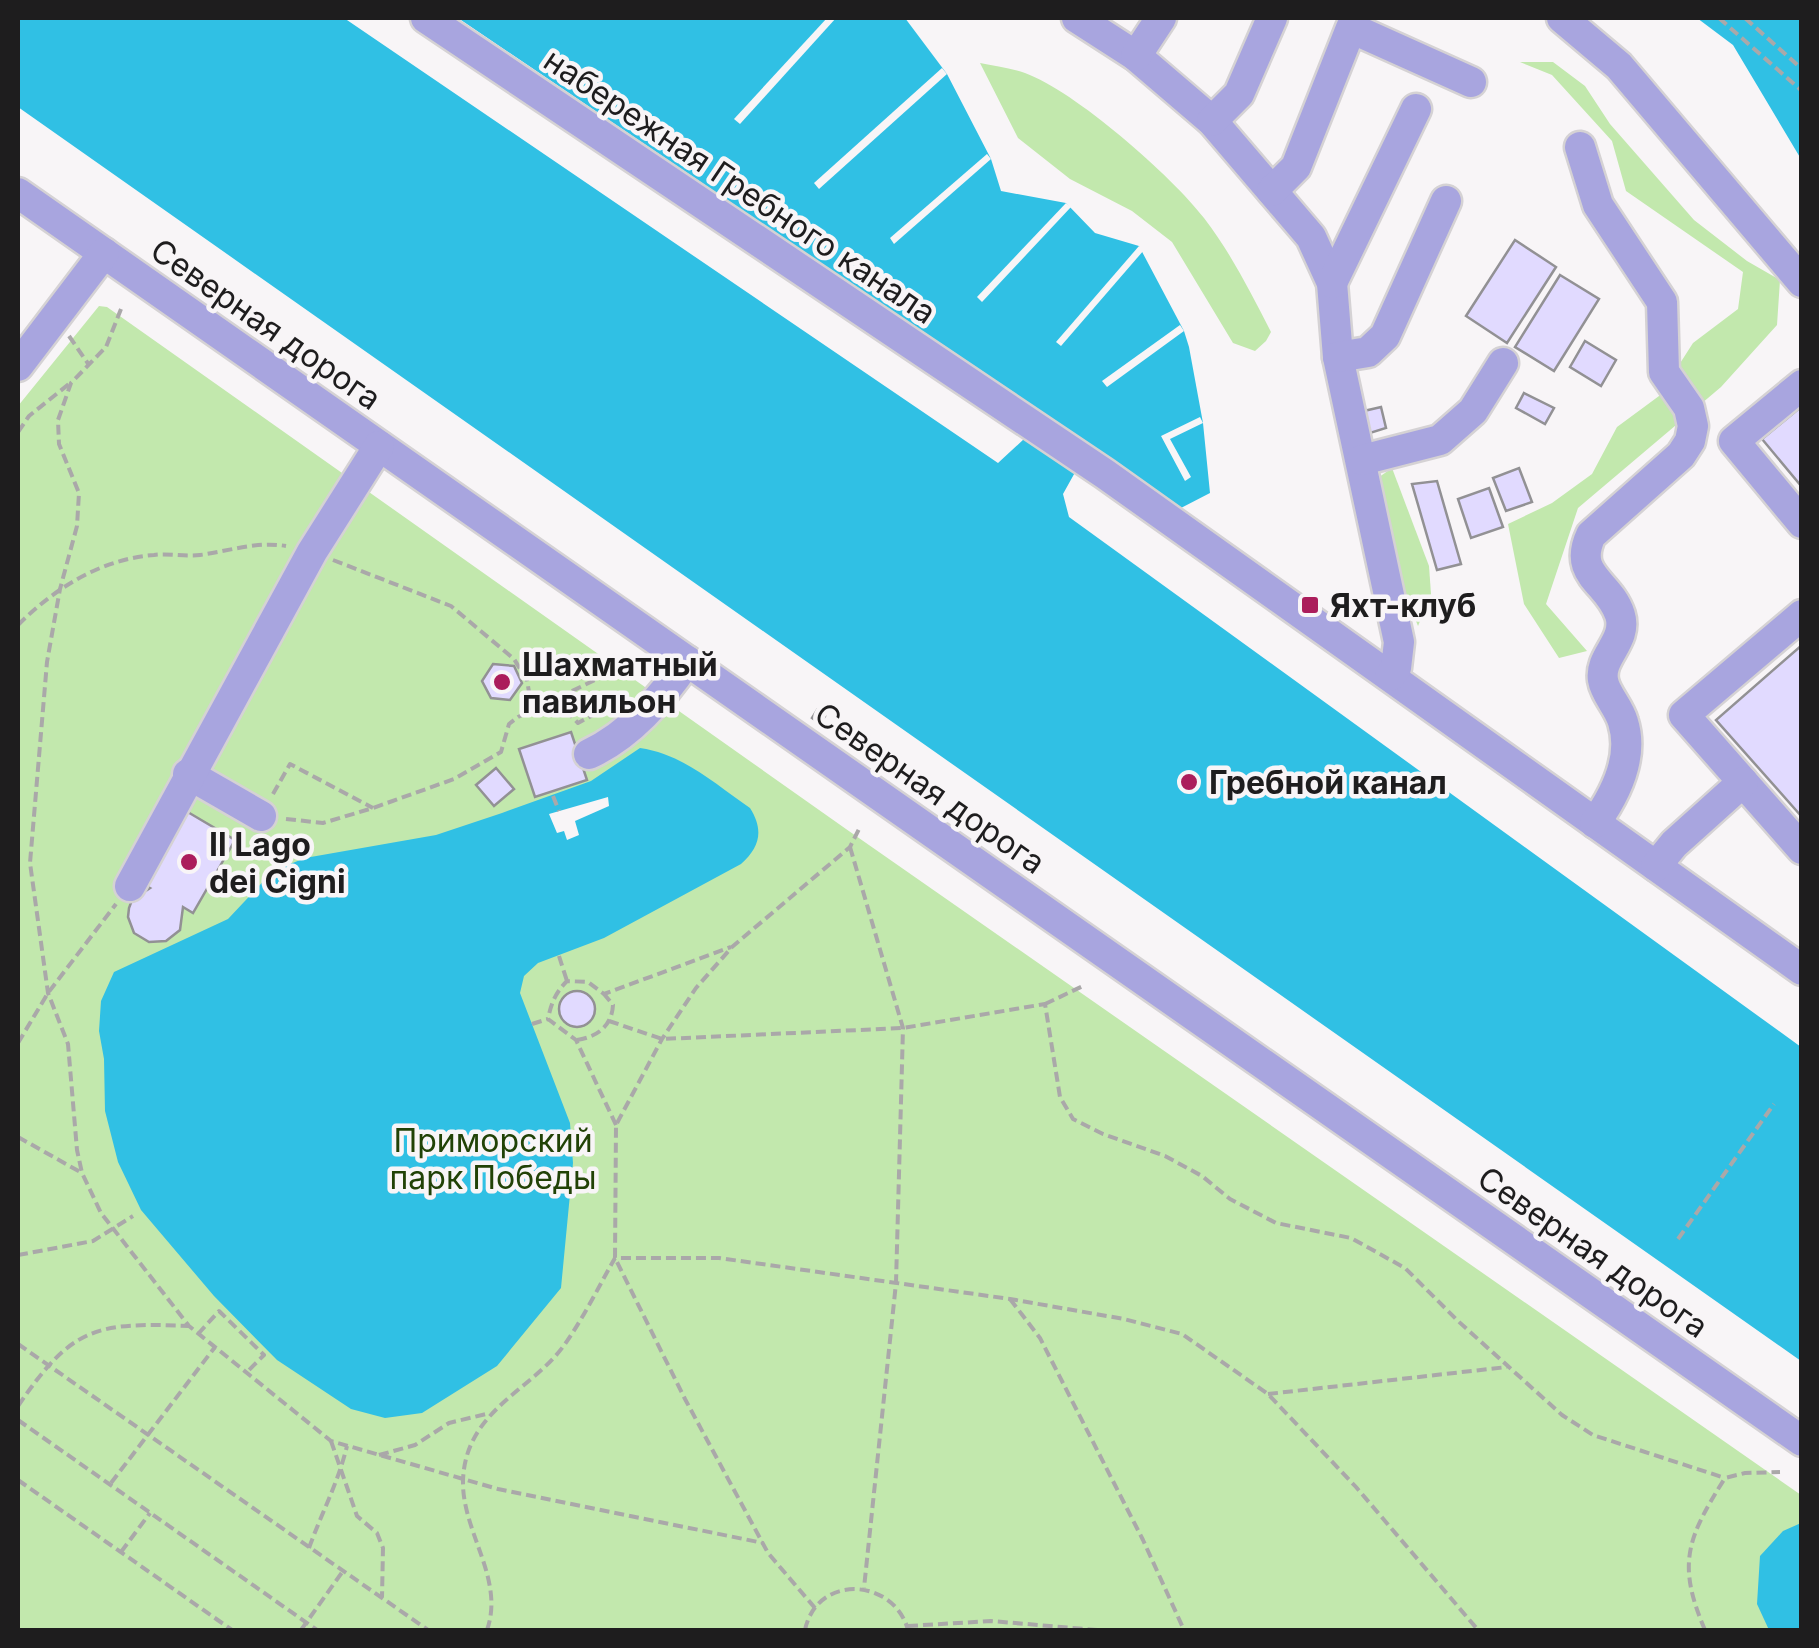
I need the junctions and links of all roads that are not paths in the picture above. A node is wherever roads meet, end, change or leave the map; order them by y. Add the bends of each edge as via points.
1 (426, 18) edge
2 (1077, 18) edge
3 (1161, 18) edge
4 (1272, 18) edge
5 (1562, 18) edge
6 (1136, 56) junction
7 (1470, 82) dead end
8 (1416, 109) dead end
9 (1212, 121) junction
10 (1580, 147) dead end
11 (1272, 191) junction
12 (18, 193) edge
13 (1446, 202) dead end
14 (18, 216) edge
15 (99, 261) junction
16 (1802, 282) edge
17 (1332, 283) junction
18 (1338, 357) junction
19 (1503, 363) dead end
20 (18, 366) edge
21 (1802, 386) edge
22 (374, 454) junction
23 (1362, 460) junction
24 (1802, 523) edge
25 (1802, 615) edge
26 (682, 669) junction
27 (1390, 676) junction
28 (589, 754) dead end
29 (188, 774) junction
30 (1743, 782) junction
31 (261, 816) road end
32 (1596, 822) junction
33 (1802, 849) edge
34 (1656, 866) junction
35 (130, 886) road end
36 (1802, 970) edge
37 (1802, 1441) edge
38 (1791, 1468) edge

1 - 27 street, набережная Гребного канала via 1105,474
2 - 6 street
3 - 6 street
4 - 9 street via 1239,94
5 - 16 street via 1619,66
6 - 9 street
7 - 11 street via 1351,28 1296,167
8 - 17 street
9 - 11 street
10 - 32 street via 1598,205 1662,302 1664,372 1693,426 1680,455 1590,535 1584,550 1585,566 1621,618 1603,681 1624,722 1626,746 1615,791
11 - 17 street via 1311,237
12 - 15 street, Северная дорога
13 - 18 street via 1385,336 1368,352
14 - 15 street, Северная дорога
15 - 20 street
15 - 22 street, Северная дорога
17 - 18 street
18 - 23 street
19 - 23 street via 1473,412 1440,440
21 - 24 street via 1734,441
22 - 26 street, Северная дорога
22 - 29 street
23 - 27 street via 1399,642
25 - 30 street via 1684,715
26 - 28 street via 616,742
26 - 37 street, Северная дорога
26 - 38 street, Северная дорога
27 - 32 street
29 - 31 street
29 - 35 street
30 - 33 street
30 - 34 street
32 - 34 street
34 - 36 street

